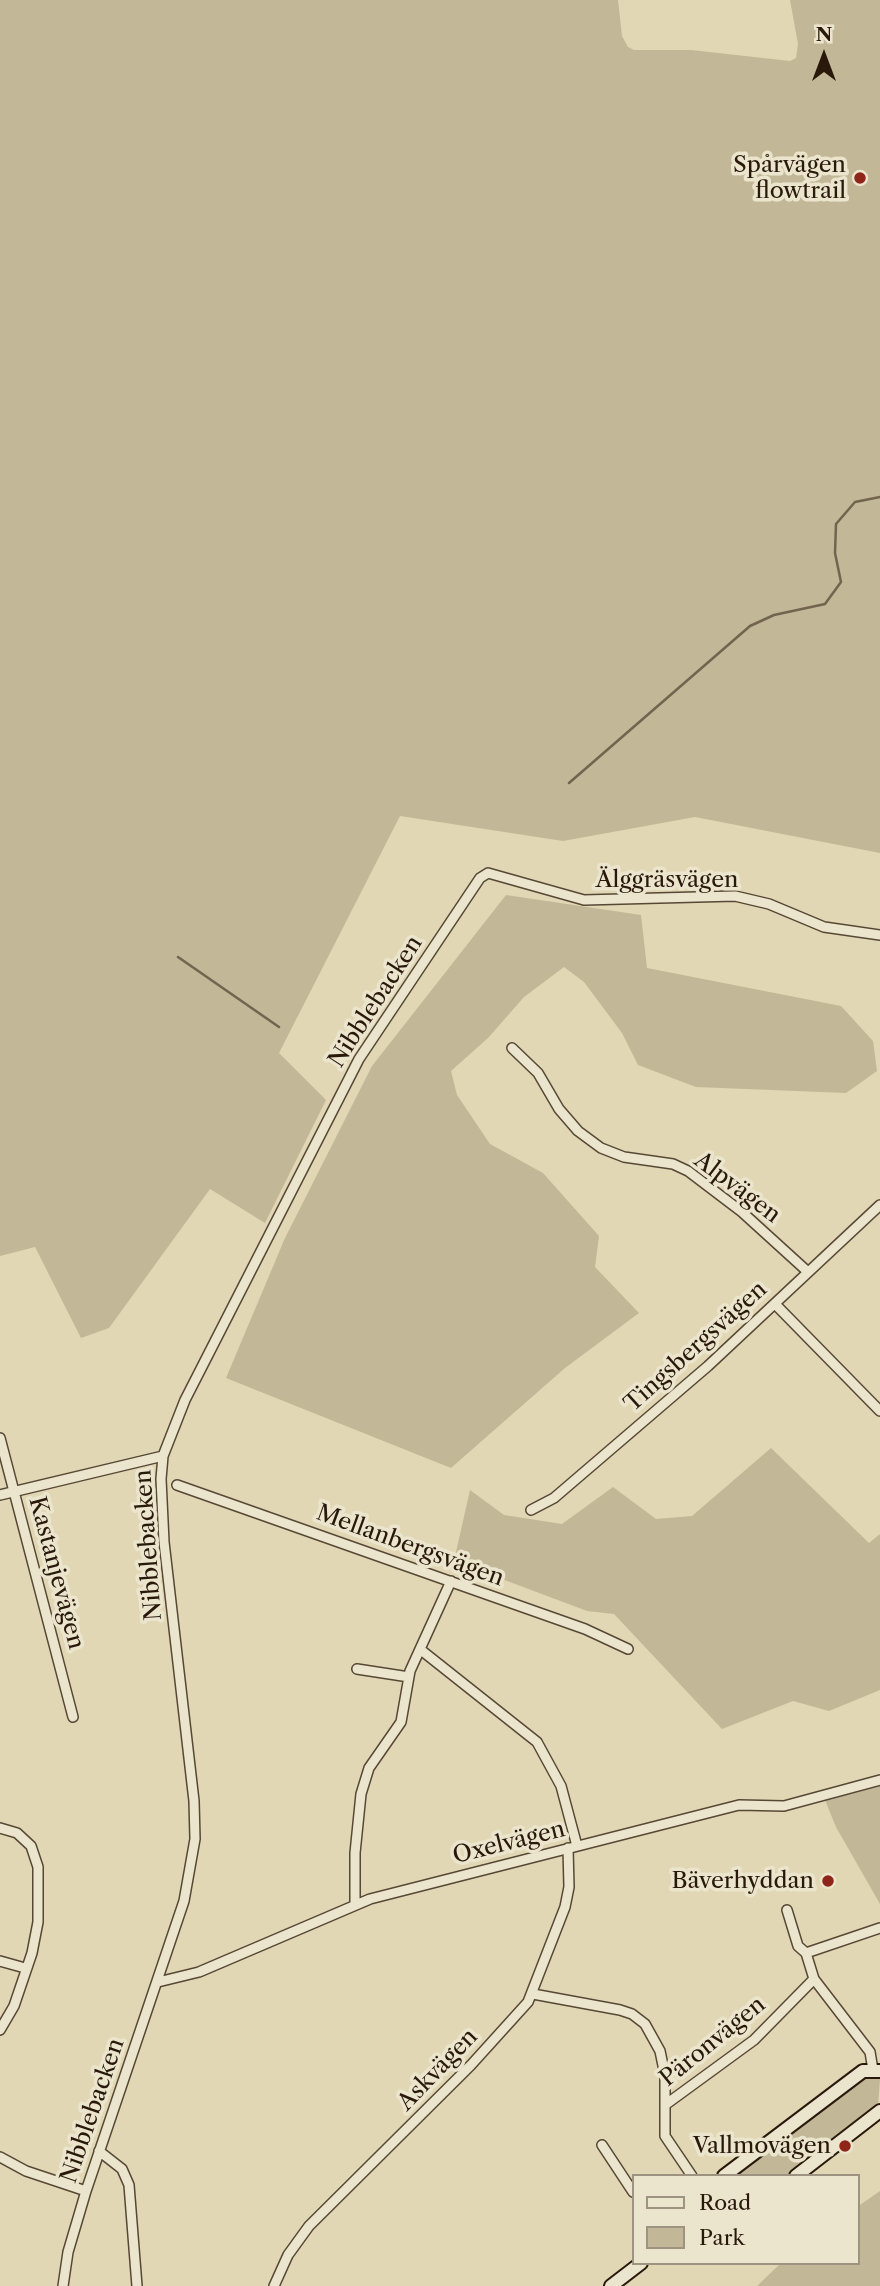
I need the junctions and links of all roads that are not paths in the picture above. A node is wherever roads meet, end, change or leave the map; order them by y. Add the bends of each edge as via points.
1 (494, 873) joint
2 (880, 935) edge
3 (512, 1048) dead end
4 (880, 1205) edge
5 (808, 1272) junction
6 (775, 1304) junction
7 (880, 1411) edge
8 (0, 1438) edge
9 (163, 1456) junction
10 (177, 1485) dead end
11 (14, 1491) junction
12 (0, 1495) edge
13 (531, 1510) dead end
14 (451, 1581) junction
15 (628, 1649) dead end
16 (421, 1650) junction
17 (357, 1669) dead end
18 (410, 1677) junction
19 (73, 1717) dead end
20 (880, 1780) edge
21 (0, 1828) edge
22 (573, 1847) junction
23 (355, 1903) junction
24 (787, 1910) dead end
25 (880, 1928) edge
26 (806, 1953) junction
27 (0, 1961) edge
28 (25, 1968) junction
29 (814, 1979) junction
30 (158, 1982) junction
31 (533, 1994) junction
32 (0, 2030) edge
33 (877, 2071) edge
34 (665, 2105) junction
35 (880, 2111) edge
36 (602, 2145) dead end
37 (99, 2151) junction
38 (0, 2157) edge
39 (691, 2174) edge
40 (727, 2174) edge
41 (799, 2174) edge
42 (632, 2190) edge
43 (86, 2191) junction
44 (638, 2265) edge
45 (63, 2286) edge
46 (137, 2286) edge
47 (274, 2286) edge
48 (611, 2286) edge

1 - 2 street, Älggräsvägen via 525,886 584,900 735,895 824,927
1 - 9 street, Nibblebacken via 480,878 359,1059 185,1400
3 - 5 street, Alpvägen via 538,1073 559,1110 578,1131 624,1157 673,1164 688,1171
4 - 5 street, Tingsbergsvägen
5 - 6 street, Tingsbergsvägen
6 - 7 street
6 - 13 street, Tingsbergsvägen via 554,1498
8 - 11 street, Kastanjevägen
9 - 11 street
9 - 30 street, Nibblebacken via 164,1542 195,1839 184,1901
10 - 14 street, Mellanbergsvägen
11 - 12 street
11 - 19 street, Kastanjevägen
14 - 15 street, Mellanbergsvägen
14 - 16 street
16 - 18 street
16 - 22 street, Askvägen via 537,1742 561,1786
17 - 18 street
18 - 23 street via 401,1722 369,1768 361,1794
20 - 22 street, Oxelvägen via 784,1806 739,1805
21 - 28 street via 27,1840 38,1867 38,1922
22 - 23 street, Oxelvägen
22 - 31 street, Askvägen via 565,1907
23 - 30 street, Oxelvägen via 199,1972
24 - 26 street via 798,1946
25 - 26 street
26 - 29 street
27 - 28 street
28 - 32 street via 14,2006
29 - 33 street via 870,2052
29 - 34 street, Päronvägen via 754,2040
30 - 37 street, Nibblebacken
31 - 34 street via 632,2014 645,2024 660,2052
31 - 47 street, Askvägen via 471,2065 309,2226 288,2255
33 - 40 street via 863,2071
34 - 39 street via 668,2143
35 - 41 street
36 - 42 street
37 - 43 street, Nibblebacken
37 - 46 street via 122,2168 129,2185
38 - 43 street
43 - 45 street, Nibblebacken
44 - 48 street

